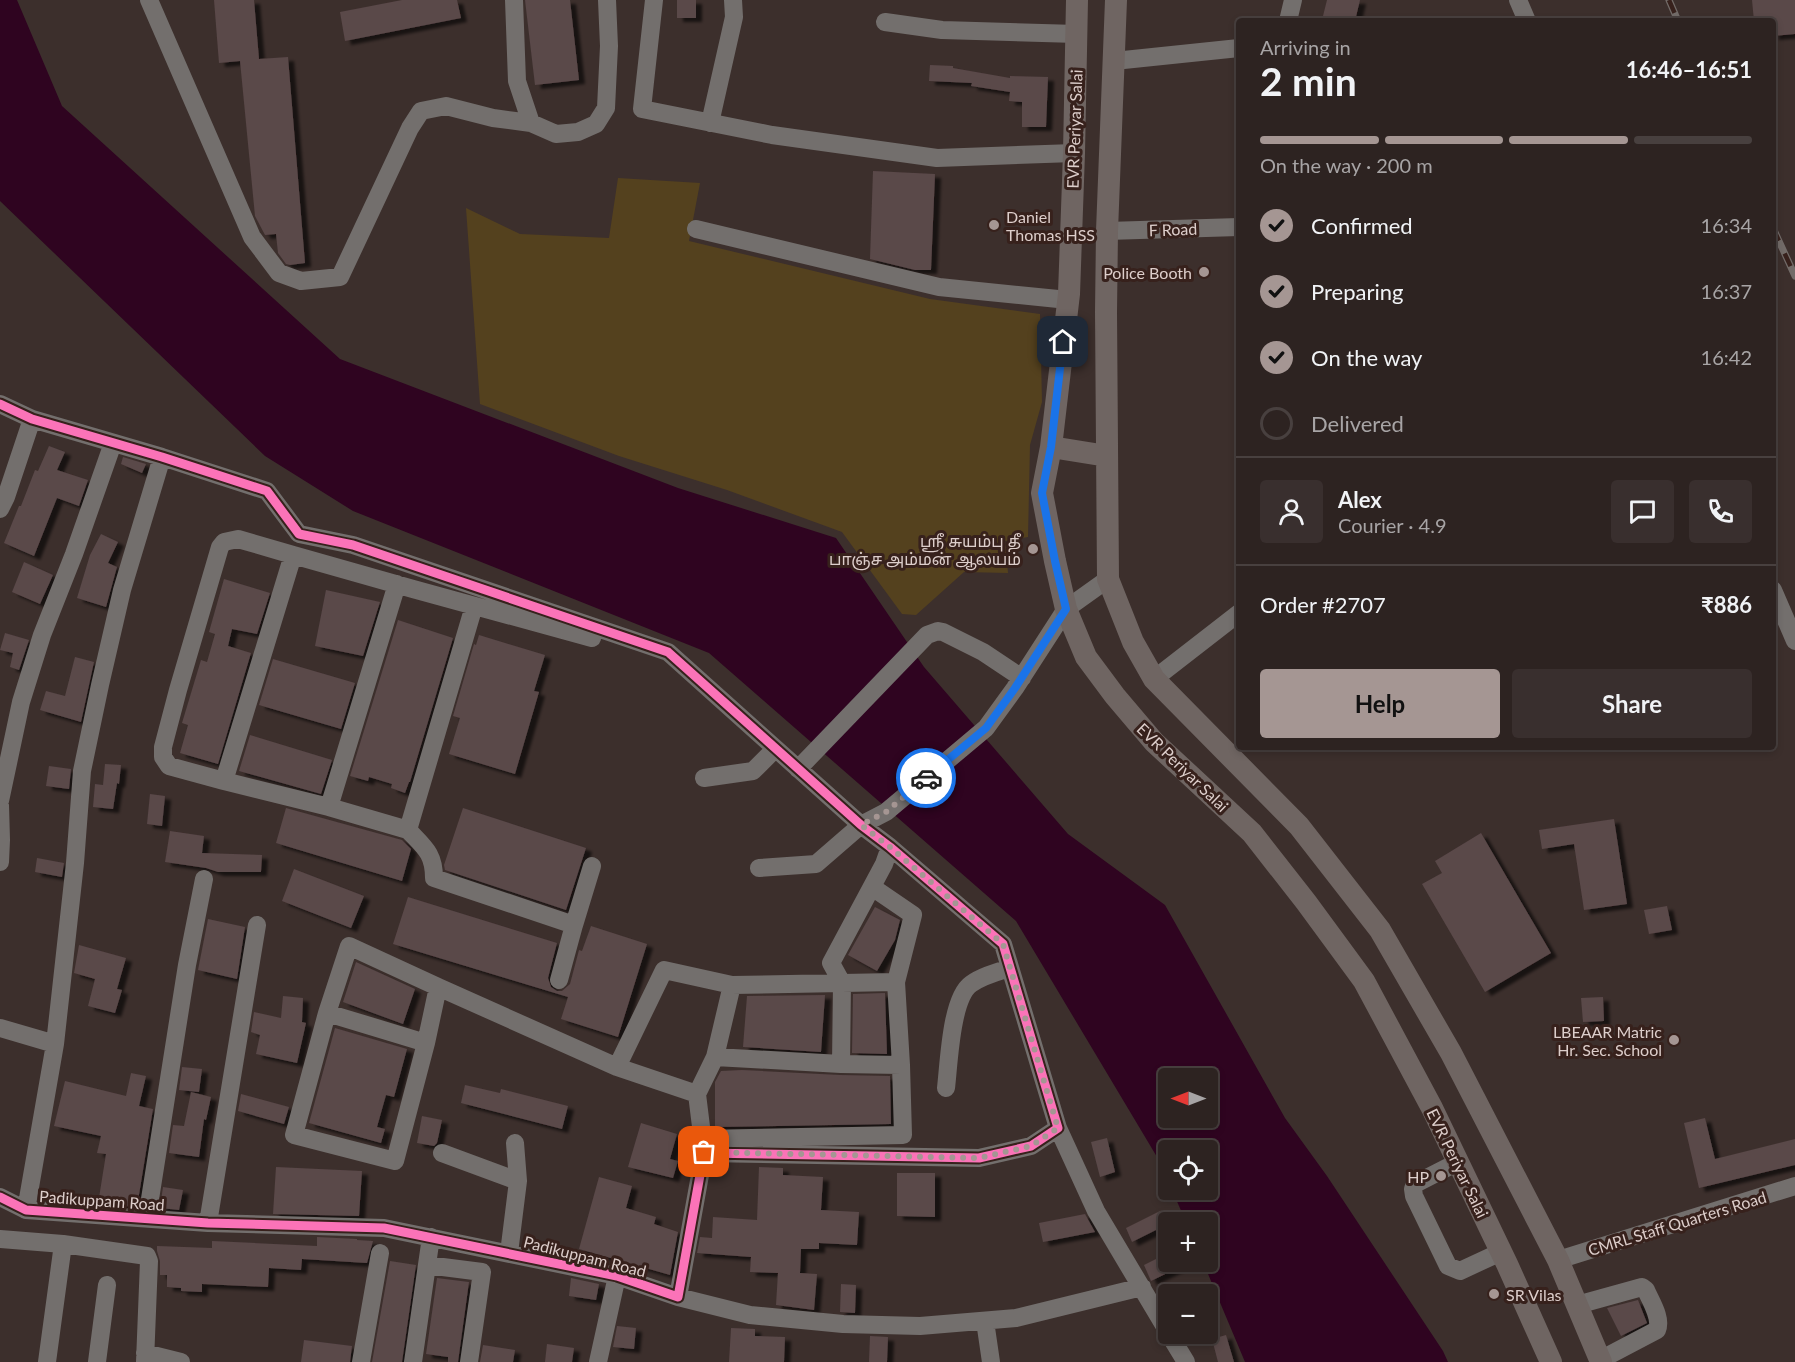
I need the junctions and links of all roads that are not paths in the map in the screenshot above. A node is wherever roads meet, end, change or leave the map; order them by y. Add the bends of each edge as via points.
1 (149, 0) edge
2 (514, 0) edge
3 (608, 0) edge
4 (654, 0) edge
5 (733, 0) edge
6 (1077, 0) edge
7 (1116, 0) edge
8 (1293, 0) edge
9 (1518, 0) edge
10 (1289, 18) edge
11 (1526, 18) edge
12 (885, 22) dead end
13 (1077, 34) junction
14 (1236, 48) edge
15 (1114, 61) junction
16 (531, 123) junction
17 (710, 123) junction
18 (1074, 153) junction
19 (1236, 227) edge
20 (696, 229) dead end
21 (1107, 231) junction
22 (1068, 300) junction
23 (0, 404) edge
24 (32, 419) junction
25 (113, 443) junction
26 (1051, 447) junction
27 (1107, 456) junction
28 (162, 457) junction
29 (0, 509) edge
30 (293, 555) junction
31 (1108, 579) junction
32 (397, 584) junction
33 (1776, 597) edge
34 (474, 606) junction
35 (1066, 609) junction
36 (1236, 615) edge
37 (1795, 641) edge
38 (668, 652) junction
39 (1022, 678) junction
40 (1154, 679) junction
41 (775, 749) junction
42 (798, 769) junction
43 (704, 778) dead end
44 (224, 781) junction
45 (0, 803) edge
46 (329, 807) junction
47 (861, 825) junction
48 (408, 830) junction
49 (890, 847) junction
50 (0, 862) edge
51 (592, 866) dead end
52 (759, 868) dead end
53 (204, 879) dead end
54 (872, 887) junction
55 (257, 925) dead end
56 (574, 925) junction
57 (1010, 968) junction
58 (559, 980) dead end
59 (896, 982) junction
60 (842, 983) junction
61 (732, 985) junction
62 (438, 987) junction
63 (327, 1012) junction
64 (0, 1028) edge
65 (426, 1043) junction
66 (55, 1044) junction
67 (715, 1057) junction
68 (840, 1064) junction
69 (901, 1065) junction
70 (617, 1067) junction
71 (946, 1088) dead end
72 (697, 1094) junction
73 (1058, 1128) junction
74 (515, 1143) dead end
75 (703, 1146) junction
76 (442, 1153) dead end
77 (1458, 1162) junction
78 (518, 1181) junction
79 (1795, 1186) edge
80 (0, 1197) edge
81 (26, 1210) junction
82 (147, 1218) junction
83 (208, 1223) junction
84 (431, 1237) junction
85 (0, 1239) edge
86 (63, 1244) junction
87 (1501, 1252) junction
88 (380, 1253) dead end
89 (510, 1253) junction
90 (1558, 1260) junction
91 (427, 1265) junction
92 (617, 1276) junction
93 (106, 1285) dead end
94 (1142, 1287) junction
95 (678, 1297) junction
96 (1577, 1305) junction
97 (1158, 1314) edge
98 (986, 1321) junction
99 (1175, 1344) edge
100 (145, 1358) edge
101 (1600, 1361) edge
102 (46, 1362) edge
103 (97, 1362) edge
104 (181, 1362) edge
105 (361, 1362) edge
106 (415, 1362) edge
107 (469, 1362) edge
108 (598, 1362) edge
109 (991, 1362) edge
110 (1186, 1362) edge
111 (1551, 1362) edge

1 - 16 street via 252,237 279,273 302,281 340,277 421,111 446,106
2 - 16 street via 517,81
3 - 16 street via 606,108 596,124 578,132 556,134
4 - 17 street via 642,109
5 - 17 street via 734,17
6 - 13 main road, EVR Periyar Salai
7 - 15 main road
8 - 10 street
9 - 11 street
12 - 13 street via 942,30
13 - 18 main road, EVR Periyar Salai
14 - 15 street
15 - 21 main road
17 - 18 street via 937,158
18 - 22 main road, EVR Periyar Salai
19 - 21 street, F Road
20 - 22 street via 939,287
21 - 27 main road
22 - 26 main road, EVR Periyar Salai
23 - 24 street
24 - 25 street
24 - 29 street
25 - 28 street
25 - 45 street via 42,634 21,702
26 - 27 main road
26 - 35 main road, EVR Periyar Salai via 1042,493
27 - 31 main road
28 - 38 street via 267,491 299,534 353,545
28 - 66 street via 122,590 82,771
30 - 32 street
30 - 44 street
30 - 44 street via 238,539 220,547 178,690 163,758 169,766
31 - 35 street
31 - 40 main road via 1133,642
32 - 34 street
32 - 46 street
33 - 37 street
34 - 38 street via 585,636
34 - 48 street
35 - 39 street
35 - 77 main road, EVR Periyar Salai via 1086,657 1115,696 1154,742 1252,833 1364,981
36 - 40 street
38 - 41 street
39 - 42 street via 976,648 938,631 927,635
39 - 47 street via 986,728 886,812
40 - 90 main road via 1299,826 1380,930 1451,1053
41 - 42 street
41 - 43 street via 753,771
42 - 47 street
44 - 46 street
45 - 50 street
46 - 48 street
47 - 49 street
47 - 52 street via 816,864
48 - 56 street via 432,857 434,878
49 - 54 street
49 - 57 street via 1003,944
51 - 56 street
53 - 82 street
54 - 59 street via 914,915
54 - 60 street via 831,963
55 - 83 street
56 - 58 street
57 - 71 street via 968,985 956,1009
57 - 73 street
59 - 60 street
59 - 69 street
60 - 61 street
60 - 68 street
61 - 67 street
61 - 70 street via 664,970
62 - 63 street via 349,946
62 - 65 street
62 - 70 street
63 - 65 street
63 - 65 street via 294,1136 394,1161
64 - 66 street
66 - 81 street
67 - 68 street
67 - 72 street
68 - 69 street
69 - 75 street via 903,1135
70 - 72 street
72 - 75 street
73 - 75 street via 1031,1146 979,1158
73 - 94 street via 1096,1211
74 - 78 street
75 - 95 street
76 - 78 street
77 - 87 main road, EVR Periyar Salai
77 - 87 street via 1415,1184 1414,1196 1448,1266 1460,1271
78 - 89 street
79 - 90 street, CMRL Staff Quarters Road
80 - 81 street, Padikuppam Road
81 - 82 street, Padikuppam Road
82 - 83 street, Padikuppam Road
83 - 84 street, Padikuppam Road via 384,1228
84 - 89 street, Padikuppam Road
84 - 91 street
85 - 86 street
86 - 100 street via 147,1256
86 - 102 street
87 - 111 main road, EVR Periyar Salai
88 - 105 street
89 - 92 street, Padikuppam Road
90 - 96 main road
91 - 106 street
91 - 107 street via 483,1272
92 - 95 street, Padikuppam Road
92 - 108 street
93 - 103 street
94 - 97 street
94 - 98 street, Padikuppam Road via 1016,1318
95 - 98 street, Padikuppam Road via 750,1315 843,1324 920,1326
96 - 101 main road
96 - 101 street via 1642,1287 1658,1318 1657,1330
98 - 109 street
99 - 110 street
100 - 104 street

